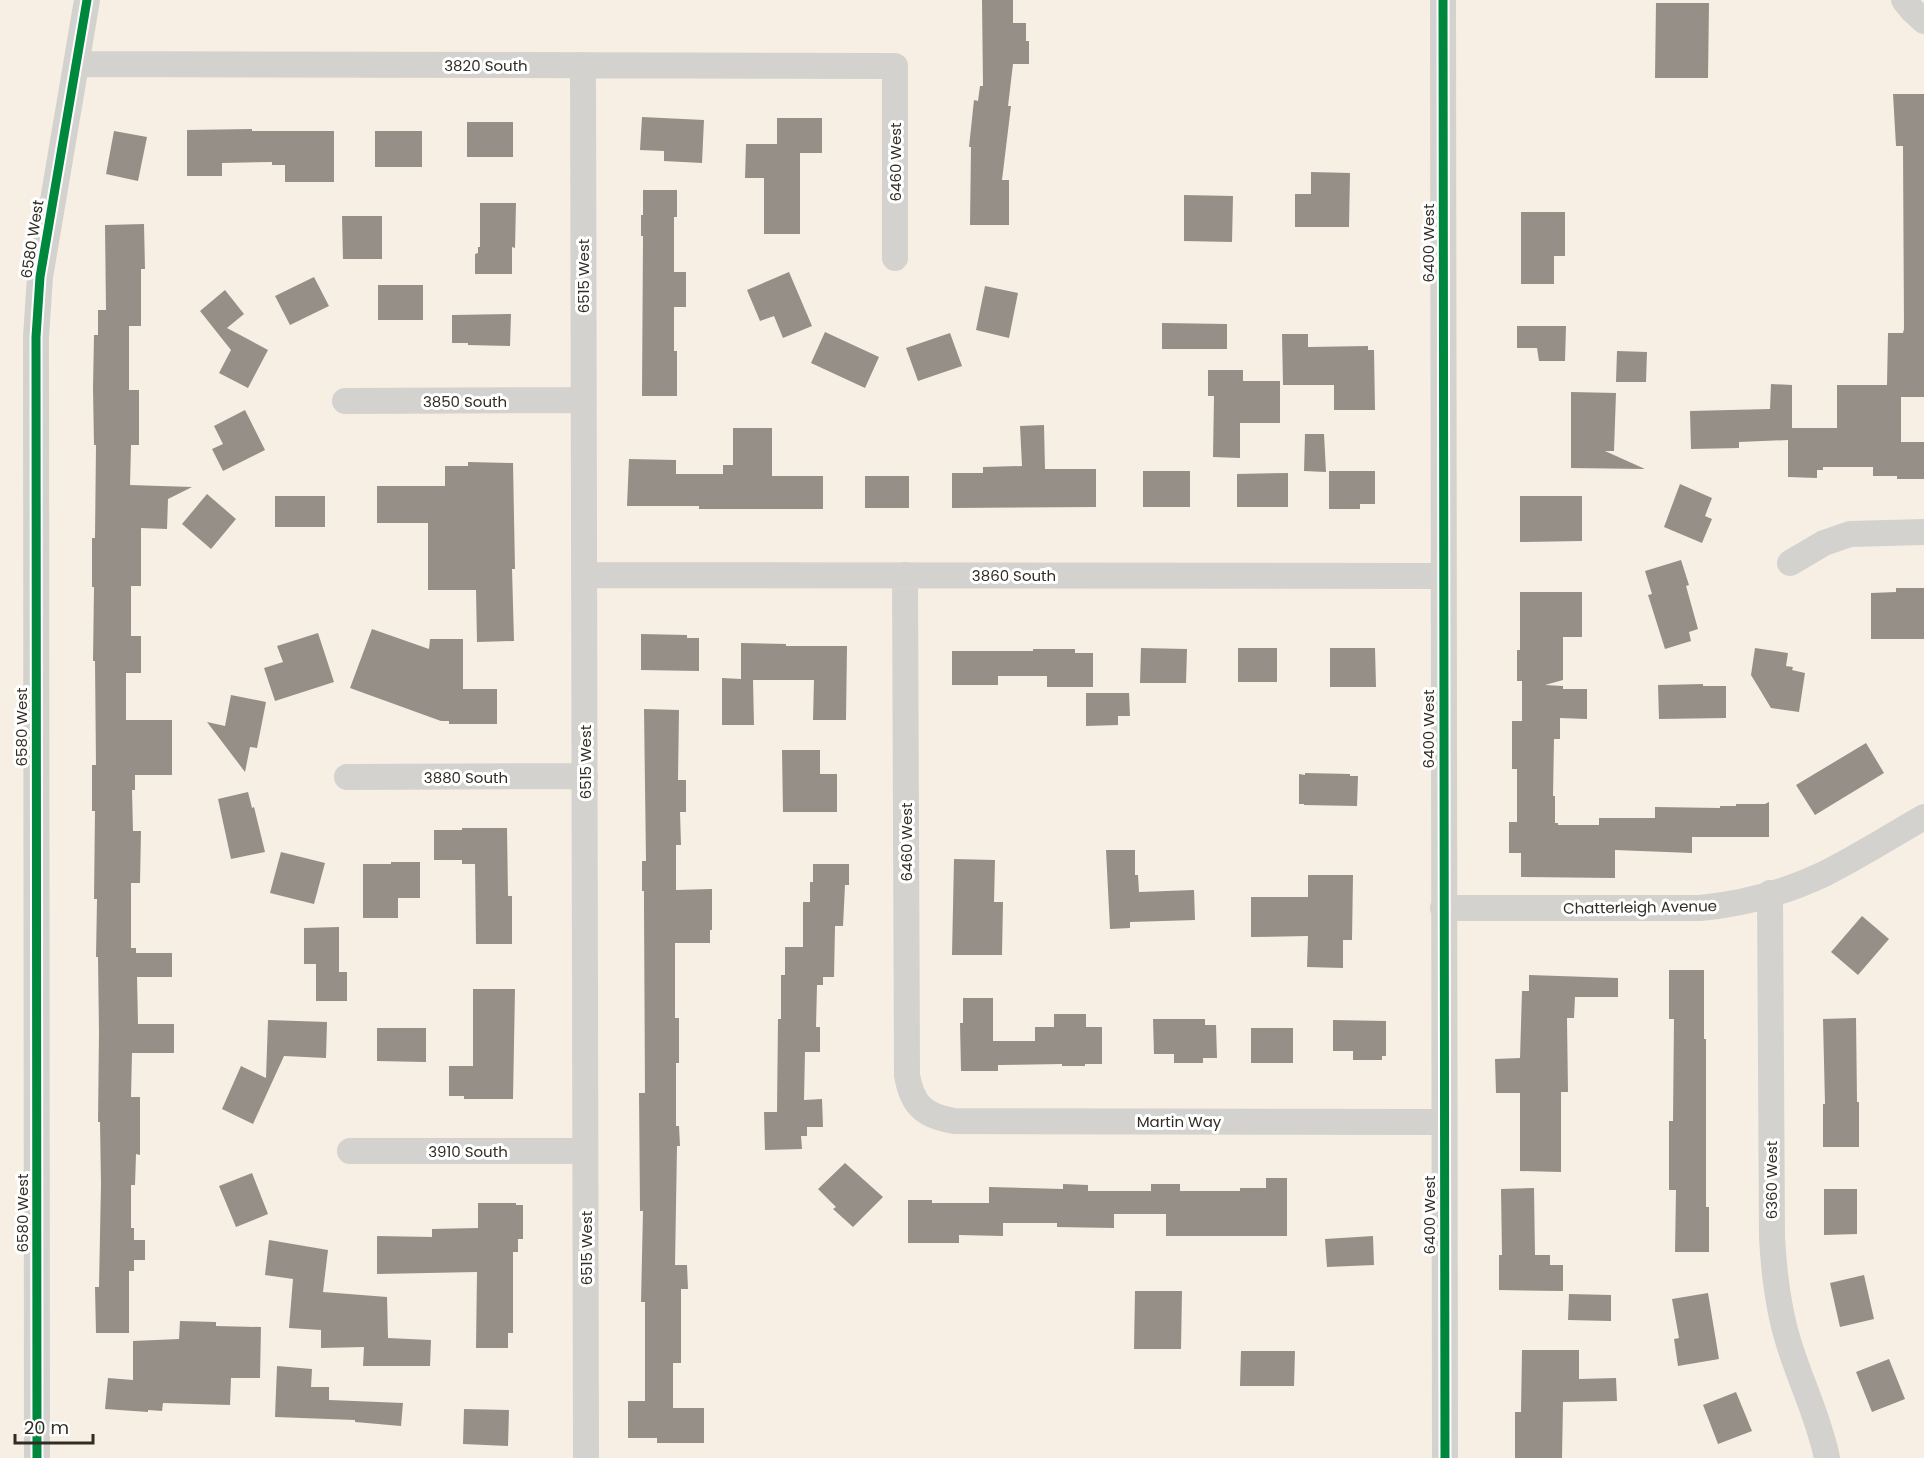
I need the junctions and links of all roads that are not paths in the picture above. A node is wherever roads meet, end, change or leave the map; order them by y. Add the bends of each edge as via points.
1 (87, 0) edge
2 (1443, 0) edge
3 (1904, 0) edge
4 (1924, 21) edge
5 (77, 64) junction
6 (583, 65) junction
7 (895, 66) joint
8 (895, 258) dead end
9 (584, 400) junction
10 (345, 401) dead end
11 (1924, 532) edge
12 (1790, 563) dead end
13 (584, 574) junction
14 (905, 575) junction
15 (1443, 576) junction
16 (585, 776) junction
17 (347, 777) dead end
18 (1924, 817) edge
19 (1770, 893) junction
20 (1443, 908) junction
21 (919, 1106) joint
22 (1444, 1122) junction
23 (585, 1151) junction
24 (350, 1152) dead end
25 (37, 1458) edge
26 (586, 1458) edge
27 (1445, 1458) edge
28 (1827, 1458) edge

1 - 5 street, 6580 West
2 - 15 street, 6400 West
3 - 4 street
5 - 6 street, 3820 South
5 - 25 street, 6580 West via 40,277 36,337
6 - 7 street, 3820 South
6 - 9 street, 6515 West
7 - 8 street, 6460 West
9 - 10 street, 3850 South
9 - 13 street, 6515 West
11 - 12 street via 1850,534 1824,543
13 - 14 street, 3860 South
13 - 16 street, 6515 West
14 - 15 street, 3860 South
14 - 21 street, 6460 West via 907,1074
15 - 20 street, 6400 West
16 - 17 street, 3880 South
16 - 23 street, 6515 West
18 - 19 street, Chatterleigh Avenue via 1821,875
19 - 20 street, Chatterleigh Avenue via 1700,908
19 - 28 street, 6360 West via 1772,1237 1776,1290 1790,1348 1819,1423
20 - 22 street, 6400 West
21 - 22 street, Martin Way via 928,1114 954,1121
22 - 27 street, 6400 West
23 - 24 street, 3910 South
23 - 26 street, 6515 West

